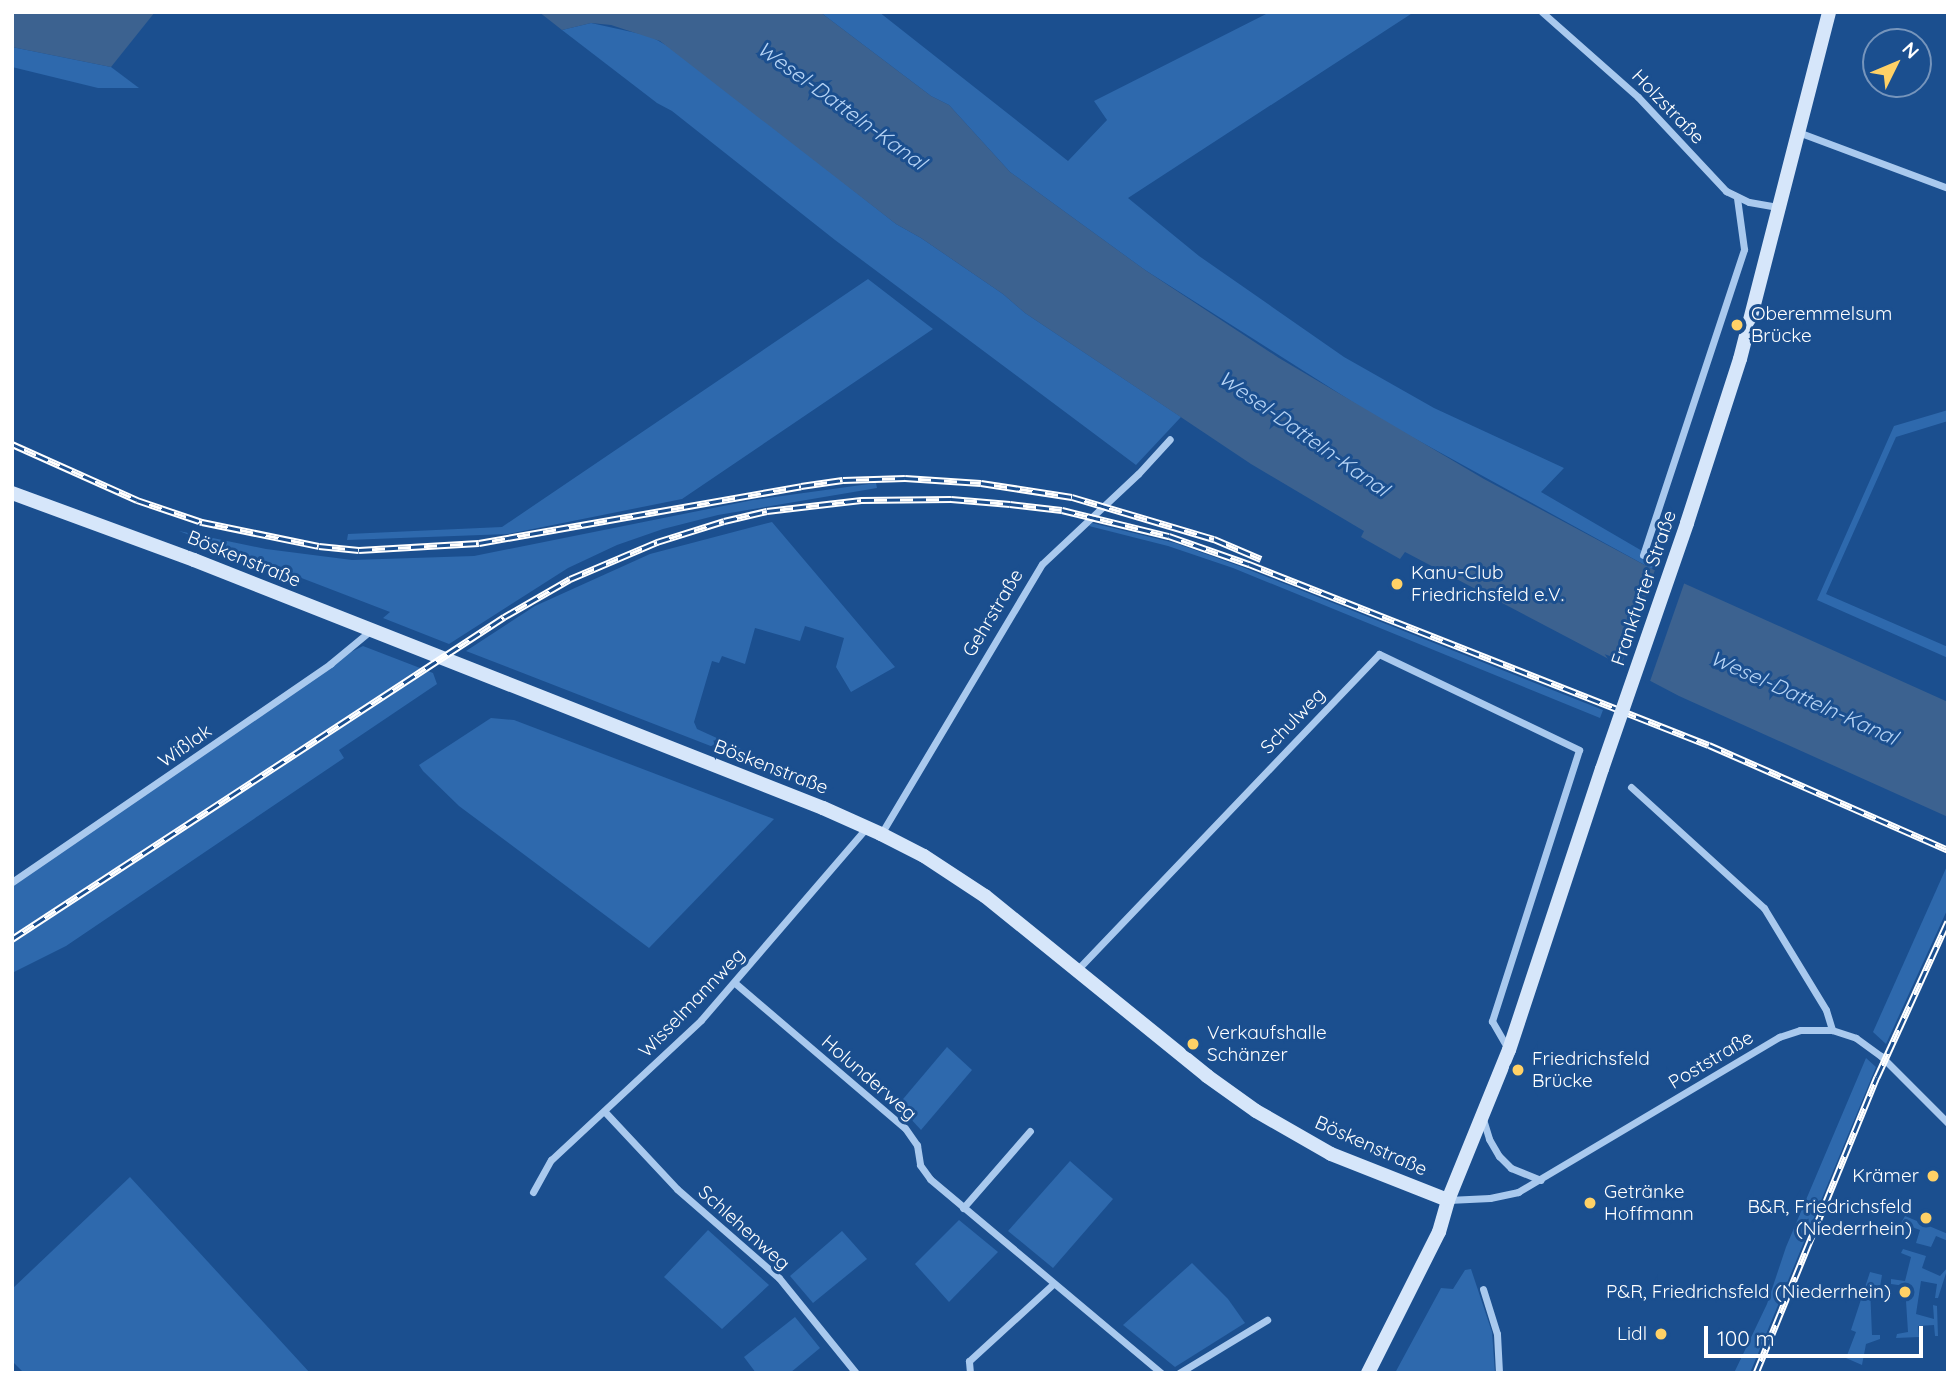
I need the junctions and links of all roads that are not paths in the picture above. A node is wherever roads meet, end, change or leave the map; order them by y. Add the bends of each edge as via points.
1 (1542, 12) edge
2 (1829, 12) edge
3 (1798, 132) junction
4 (1948, 188) edge
5 (1737, 198) junction
6 (1779, 207) junction
7 (1170, 439) dead end
8 (12, 493) edge
9 (1643, 555) dead end
10 (371, 630) junction
11 (1631, 787) dead end
12 (867, 827) junction
13 (881, 834) junction
14 (12, 882) edge
15 (1077, 971) junction
16 (735, 984) junction
17 (1832, 1030) junction
18 (1509, 1050) junction
19 (606, 1112) junction
20 (1482, 1115) junction
21 (1948, 1123) edge
22 (1030, 1131) dead end
23 (1541, 1180) junction
24 (533, 1192) dead end
25 (1448, 1200) junction
26 (963, 1208) junction
27 (1053, 1284) junction
28 (1483, 1289) dead end
29 (1267, 1320) dead end
30 (856, 1373) edge
31 (970, 1373) edge
32 (1161, 1373) edge
33 (1179, 1373) edge
34 (1368, 1373) edge
35 (1499, 1373) edge

1 - 5 street, Holzstraße via 1638,97
2 - 3 main road, Frankfurter Straße
3 - 4 street
3 - 6 main road, Frankfurter Straße
5 - 6 street, Holzstraße
5 - 9 street, Frankfurter Straße via 1744,250
6 - 18 main road, Frankfurter Straße, bridge via 1740,359
7 - 13 street, Gehrstraße via 1042,564
8 - 10 main road, Böskenstraße
10 - 12 main road, Böskenstraße
10 - 14 street, Wißlak via 297,687
11 - 17 street via 1764,908 1826,1010
12 - 13 main road, Böskenstraße
12 - 16 street, Wisselmannweg
13 - 15 main road, Böskenstraße via 985,896
15 - 18 street, Schulweg via 1379,654 1579,750 1492,1021
15 - 25 main road, Böskenstraße via 1256,1111 1331,1154
16 - 19 street, Wisselmannweg
16 - 26 street, Holunderweg via 905,1128 930,1179
17 - 21 street, Poststraße via 1856,1038 1881,1056
17 - 23 street, Poststraße via 1800,1030 1779,1037
18 - 20 main road, Frankfurter Straße
19 - 24 street, Wisselmannweg via 551,1160
19 - 30 street, Schlehenweg via 677,1189 779,1278
20 - 23 street via 1499,1156 1511,1168
20 - 25 main road, Frankfurter Straße
22 - 26 street
23 - 25 street, Poststraße via 1518,1192
25 - 34 main road, Frankfurter Straße via 1439,1232
26 - 27 street, Holunderweg
27 - 31 street via 969,1361
27 - 32 street, Holunderweg
28 - 35 street via 1497,1334
29 - 33 street

